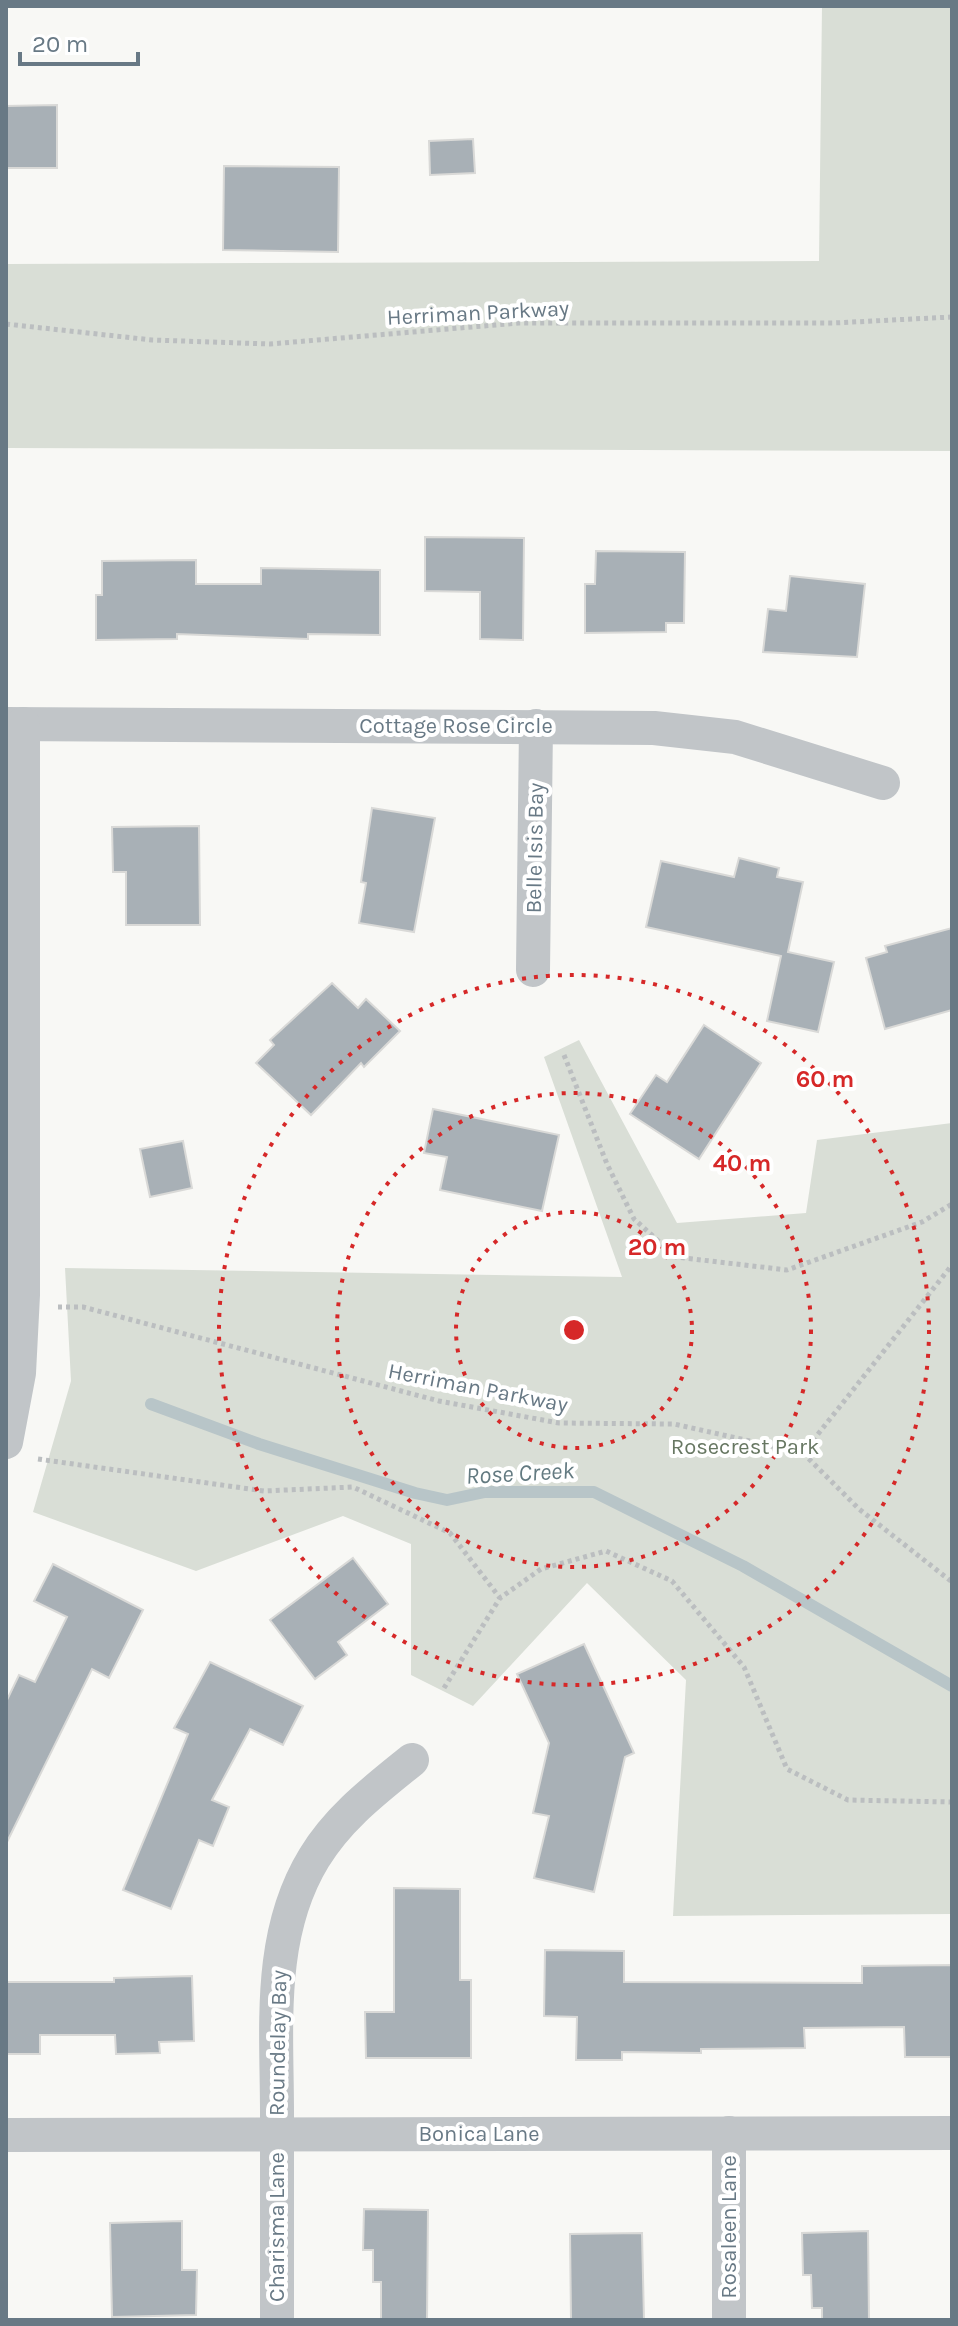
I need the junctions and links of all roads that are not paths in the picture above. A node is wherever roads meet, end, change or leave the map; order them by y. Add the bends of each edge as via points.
1 (14, 724) edge
2 (536, 726) junction
3 (883, 783) dead end
4 (533, 970) dead end
5 (20, 1450) edge
6 (412, 1760) dead end
7 (729, 2133) junction
8 (952, 2133) edge
9 (6, 2135) edge
10 (277, 2135) junction
11 (277, 2320) edge
12 (729, 2320) edge

1 - 2 street, Cottage Rose Circle
1 - 5 street via 23,1295
2 - 3 street, Cottage Rose Circle via 696,731 769,746
2 - 4 street, Belle Isis Bay
6 - 10 street, Roundelay Bay via 333,1830 297,1893 279,1966
7 - 8 street, Bonica Lane
7 - 10 street, Bonica Lane
7 - 12 street, Rosaleen Lane
9 - 10 street, Bonica Lane
10 - 11 street, Charisma Lane

